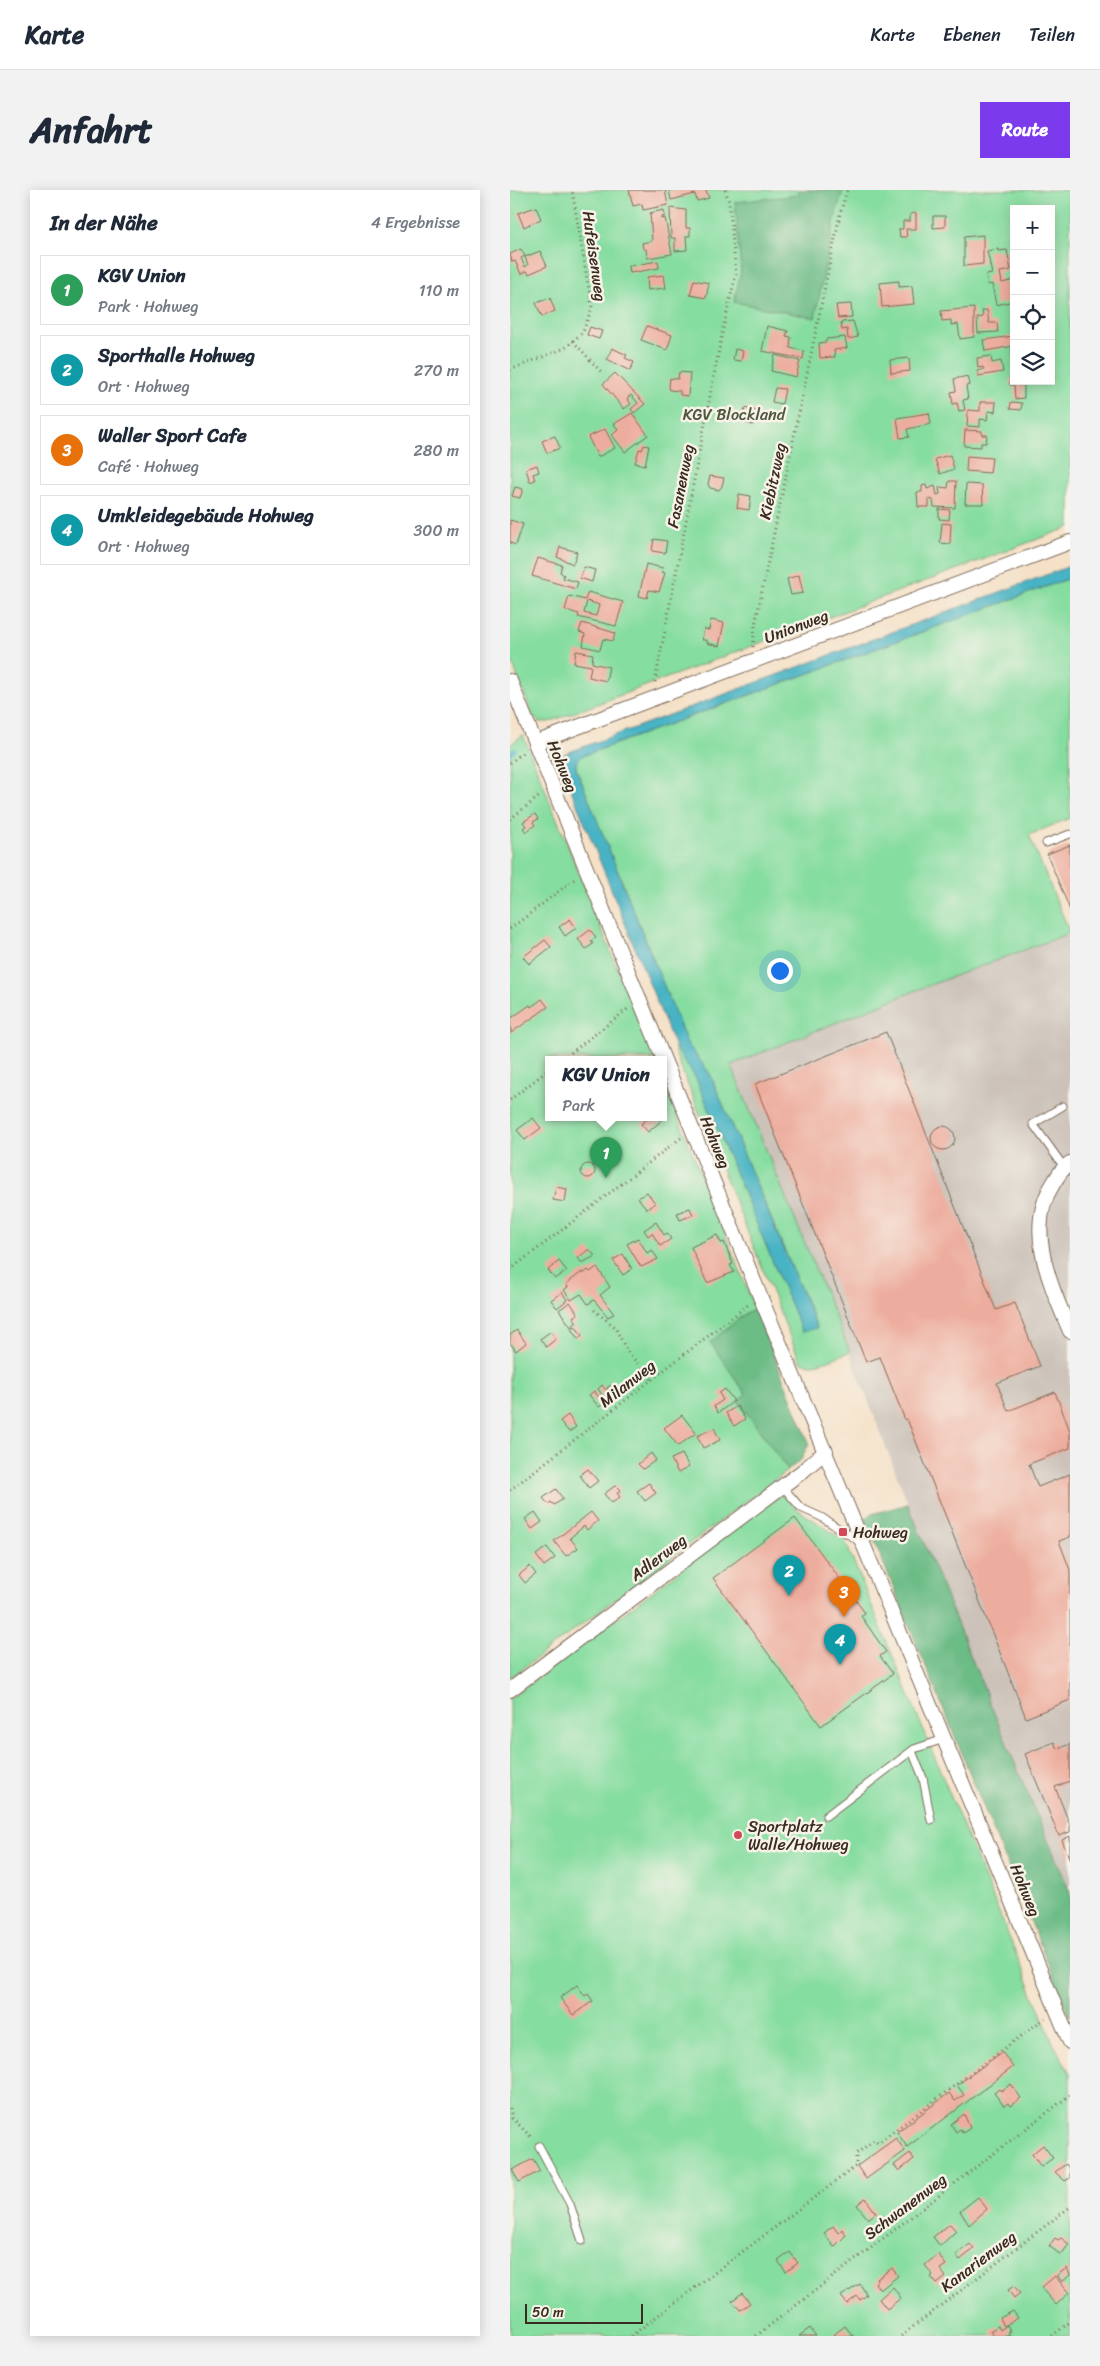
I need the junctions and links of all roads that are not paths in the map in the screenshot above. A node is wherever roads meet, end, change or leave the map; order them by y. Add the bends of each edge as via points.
1 (1070, 542) edge
2 (510, 681) edge
3 (535, 743) junction
4 (1070, 834) edge
5 (1046, 844) dead end
6 (662, 1056) edge
7 (667, 1068) edge
8 (1063, 1106) dead end
9 (1067, 1165) edge
10 (1070, 1331) edge
11 (826, 1451) junction
12 (782, 1486) junction
13 (864, 1545) junction
14 (510, 1690) edge
15 (944, 1739) junction
16 (912, 1751) junction
17 (826, 1816) dead end
18 (931, 1820) dead end
19 (1070, 2042) edge
20 (539, 2146) road end
21 (582, 2241) dead end

1 - 3 street, Unionweg
2 - 3 street, Hohweg
3 - 6 street, Hohweg
4 - 5 lane
7 - 11 street, Hohweg
8 - 9 lane via 1033,1124
9 - 10 street via 1047,1193 1039,1221 1041,1246
11 - 12 street, Adlerweg
11 - 13 street, Hohweg
12 - 13 lane via 802,1508
12 - 14 street, Adlerweg
13 - 15 street, Hohweg
15 - 16 lane
15 - 19 street, Hohweg
16 - 17 lane
16 - 18 lane via 923,1778
20 - 21 lane via 570,2204

